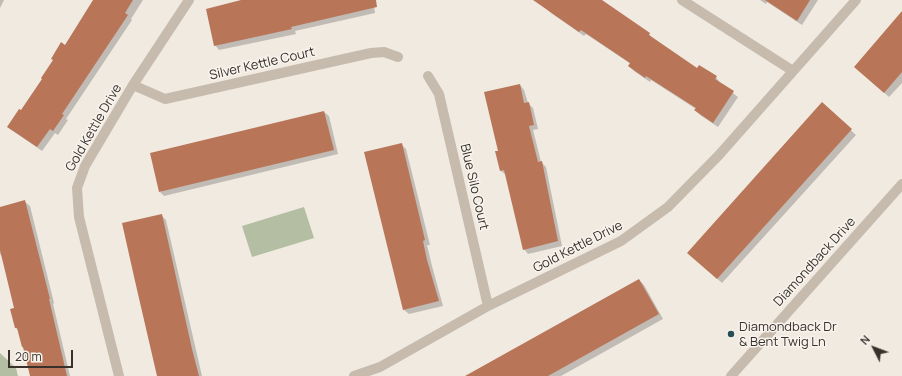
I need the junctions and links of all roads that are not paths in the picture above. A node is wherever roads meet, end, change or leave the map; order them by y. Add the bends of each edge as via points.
1 (189, 0) edge
2 (682, 0) edge
3 (856, 0) edge
4 (398, 57) dead end
5 (793, 71) junction
6 (428, 76) dead end
7 (133, 85) junction
8 (902, 184) edge
9 (488, 306) junction
10 (119, 376) edge
11 (354, 376) edge
12 (731, 376) edge

1 - 7 street, Gold Kettle Drive
2 - 5 street
3 - 5 street, Gold Kettle Drive
4 - 7 street, Silver Kettle Court via 384,52 371,53 165,99
5 - 9 street, Gold Kettle Drive via 719,155 668,207 621,241
6 - 9 street, Blue Silo Court via 439,94
7 - 10 street, Gold Kettle Drive via 85,166 77,188 79,217
8 - 12 street, Diamondback Drive
9 - 11 street, Gold Kettle Drive via 380,367

